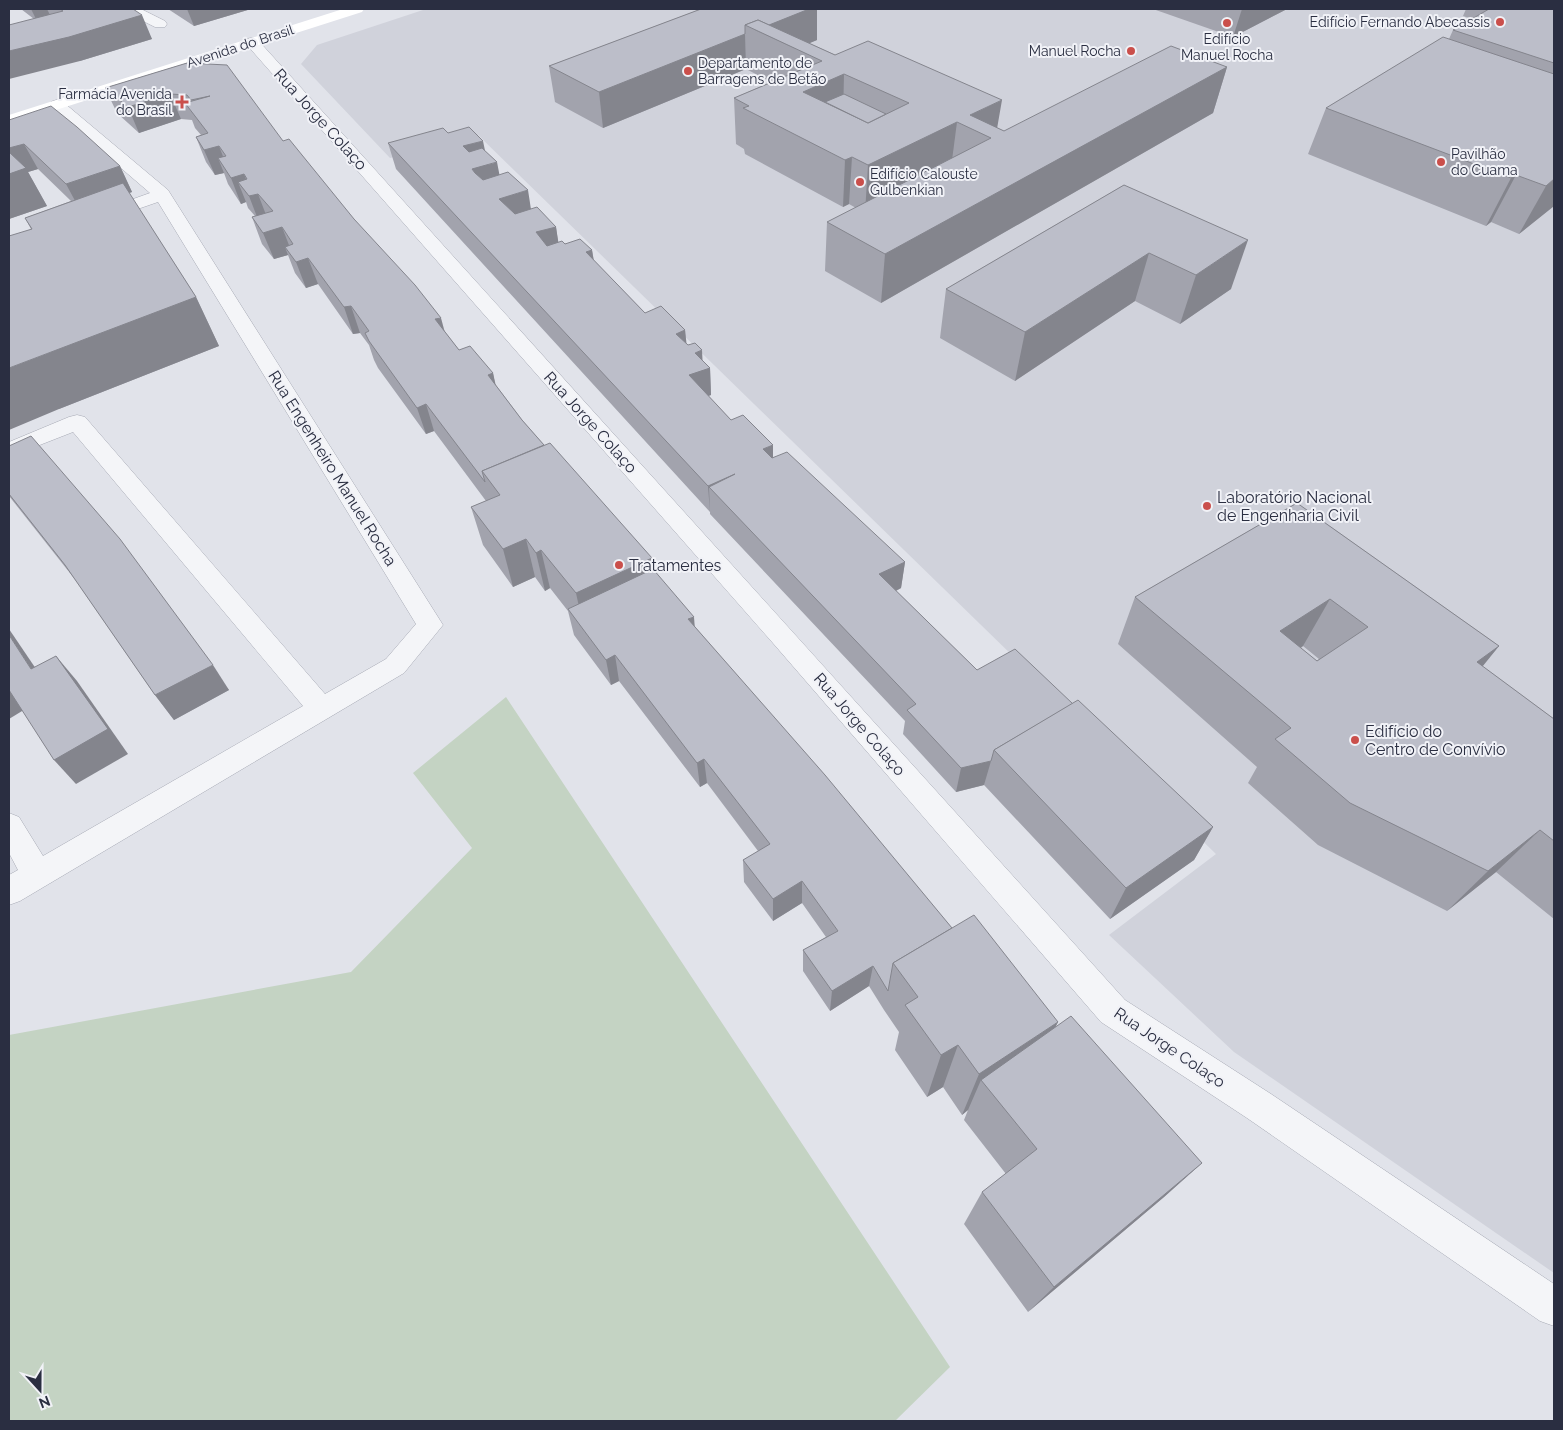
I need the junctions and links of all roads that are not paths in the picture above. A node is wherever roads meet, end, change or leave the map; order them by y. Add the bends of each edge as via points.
1 (130, 9) edge
2 (357, 9) edge
3 (160, 24) dead end
4 (252, 42) junction
5 (57, 105) junction
6 (9, 120) edge
7 (162, 194) junction
8 (81, 224) edge
9 (9, 450) edge
10 (322, 709) junction
11 (9, 826) edge
12 (37, 874) junction
13 (9, 891) edge
14 (1554, 1307) edge

1 - 3 street
2 - 4 main road, Avenida do Brasil
4 - 5 main road, Avenida do Brasil
4 - 14 street, Rua Jorge Colaço via 1113,1011 1268,1111
5 - 6 main road, Avenida do Brasil
5 - 7 street, Rua Engenheiro Manuel Rocha
7 - 8 street
7 - 10 street, Rua Engenheiro Manuel Rocha via 430,625 395,666
9 - 10 street via 77,422
10 - 12 street, Rua Engenheiro Manuel Rocha
11 - 12 street
12 - 13 street, Rua Engenheiro Manuel Rocha

